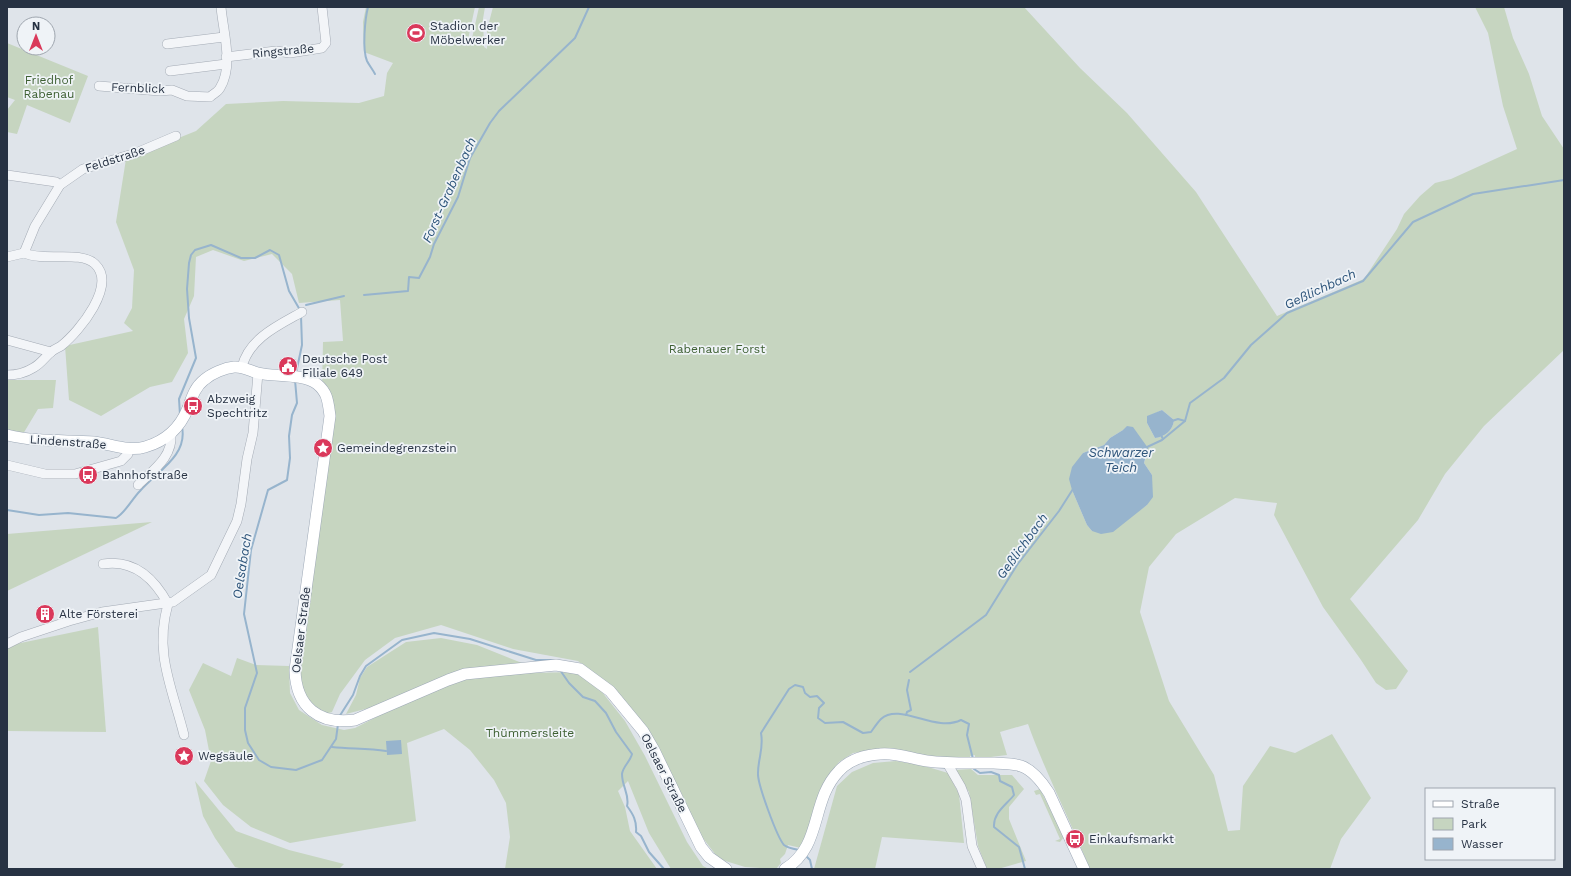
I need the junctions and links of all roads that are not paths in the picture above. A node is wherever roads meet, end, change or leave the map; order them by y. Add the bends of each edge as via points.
1 (221, 7) edge
2 (322, 7) edge
3 (224, 37) junction
4 (168, 44) dead end
5 (226, 60) junction
6 (170, 71) dead end
7 (99, 86) dead end
8 (176, 136) dead end
9 (7, 175) edge
10 (60, 184) junction
11 (24, 252) junction
12 (7, 257) edge
13 (300, 313) dead end
14 (7, 340) edge
15 (51, 352) junction
16 (242, 367) junction
17 (258, 373) junction
18 (7, 375) edge
19 (172, 434) junction
20 (7, 436) edge
21 (129, 448) junction
22 (7, 465) edge
23 (138, 485) dead end
24 (103, 564) dead end
25 (168, 604) junction
26 (7, 644) edge
27 (184, 735) dead end
28 (947, 763) junction
29 (726, 869) edge
30 (785, 869) edge
31 (982, 869) edge
32 (1084, 869) edge

1 - 3 street
2 - 5 street, Ringstraße via 326,43 322,48 276,51
3 - 4 street
3 - 5 street
5 - 6 street
5 - 7 street, Fernblick via 226,74 220,89 210,97 188,96 172,90
8 - 10 street, Feldstraße via 136,153 83,169
9 - 10 street
10 - 11 street, Feldstraße via 35,226
11 - 12 street
11 - 15 street via 34,257 73,256 87,259 101,273 101,291 84,321 69,339
13 - 16 street via 272,329 258,341 246,356
14 - 15 street
15 - 18 street via 32,369 17,375
16 - 17 main road, Oelsaer Straße
16 - 19 main road via 230,368 205,378 196,387
17 - 25 street via 253,433 246,459 237,521 211,575
17 - 29 main road, Oelsaer Straße via 296,377 316,383 327,396 330,416 295,680 302,698 313,712 338,722 355,720 465,674 560,665 580,669 610,691 643,731 696,838 709,857
19 - 21 main road via 144,448
19 - 23 street via 167,455
20 - 21 main road, Lindenstraße
21 - 22 street via 122,461 75,474 45,474
24 - 25 street via 116,562 152,578
25 - 26 street via 102,612 69,620
25 - 27 street via 162,646 166,674
28 - 30 main road via 881,754 868,755 846,765 831,780 822,798 811,837 803,853
28 - 31 street via 966,800 972,846
28 - 32 main road via 1014,764 1023,766 1035,775 1049,793

